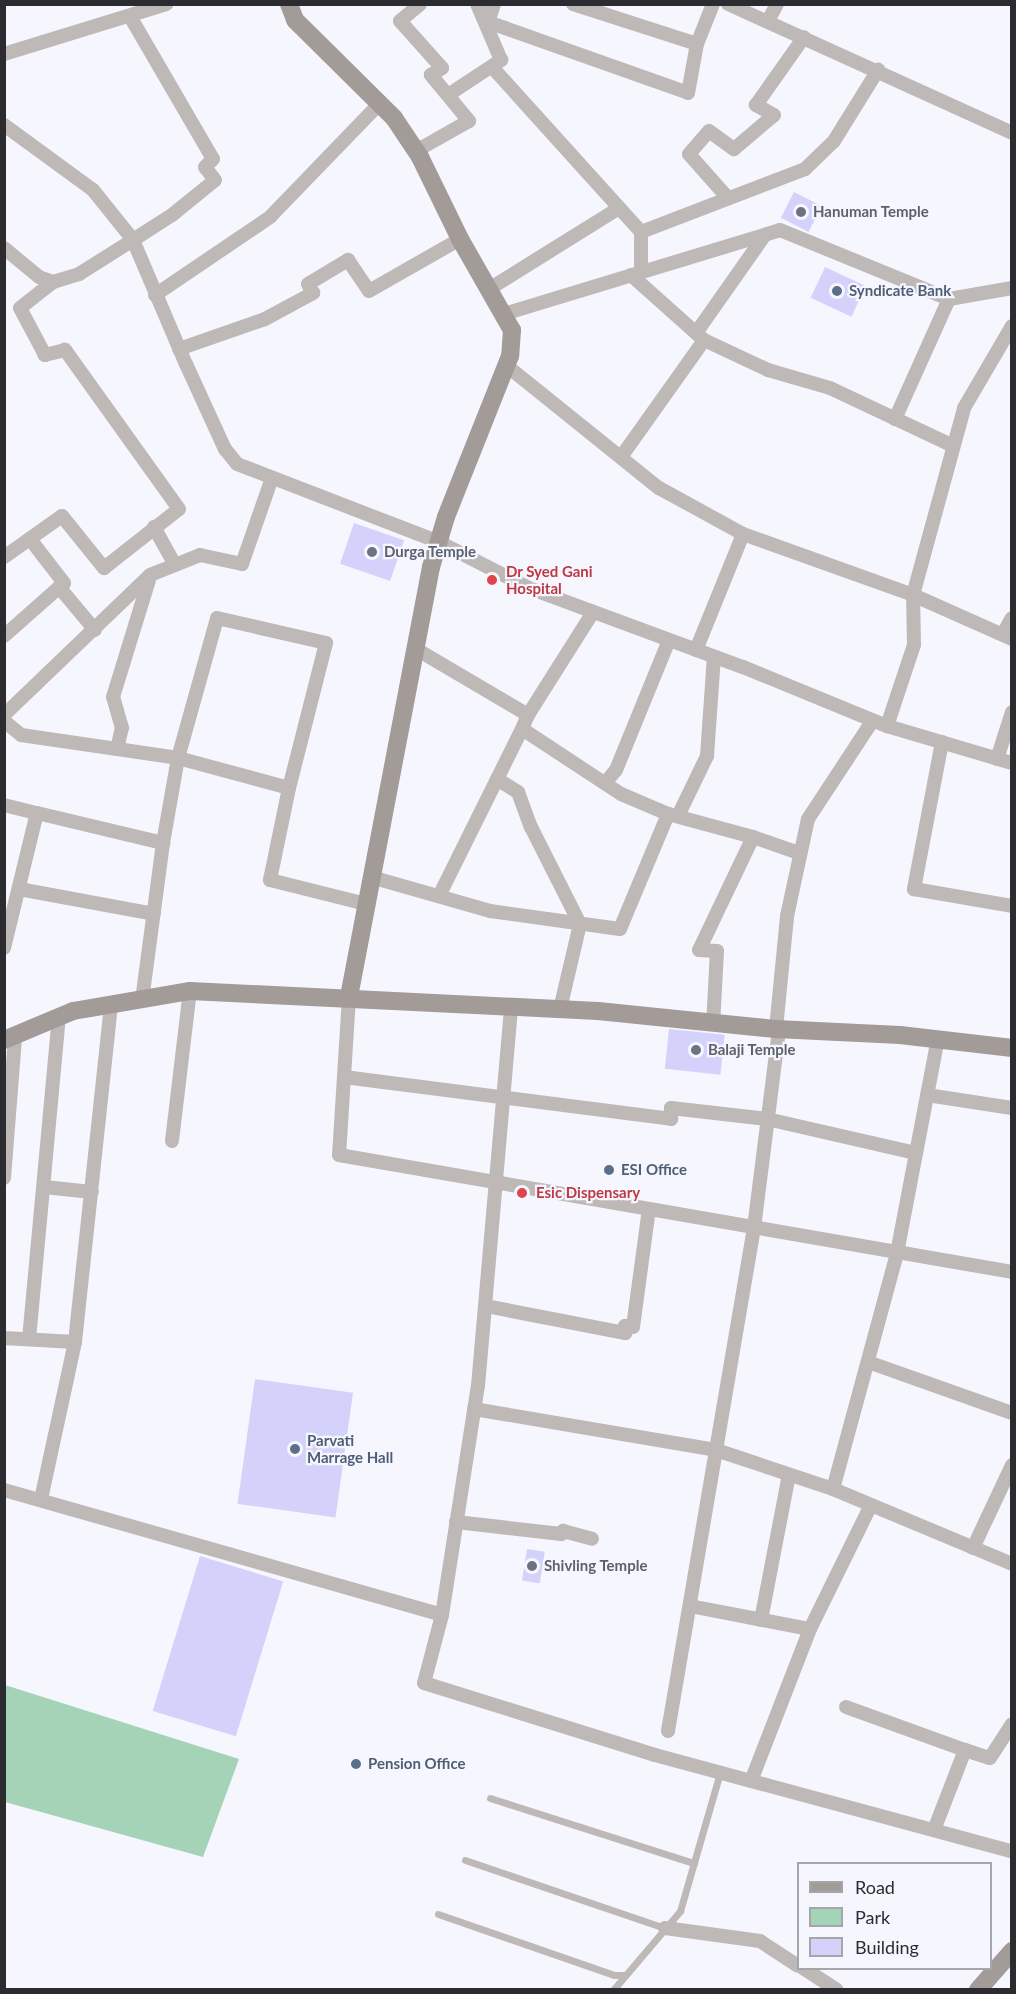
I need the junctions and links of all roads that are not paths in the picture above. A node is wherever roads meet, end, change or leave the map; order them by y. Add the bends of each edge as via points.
1 (167, 4) edge
2 (289, 4) edge
3 (420, 4) edge
4 (477, 4) edge
5 (494, 4) edge
6 (573, 4) edge
7 (712, 4) edge
8 (729, 4) edge
9 (777, 4) edge
10 (131, 18) junction
11 (768, 21) junction
12 (804, 37) junction
13 (697, 44) junction
14 (4, 54) edge
15 (492, 67) junction
16 (878, 70) junction
17 (448, 95) junction
18 (380, 103) junction
19 (4, 125) edge
20 (1011, 133) edge
21 (416, 151) junction
22 (727, 197) junction
23 (619, 208) junction
24 (641, 232) junction
25 (765, 235) junction
26 (133, 240) junction
27 (460, 240) junction
28 (4, 248) edge
29 (636, 274) junction
30 (53, 282) junction
31 (489, 288) junction
32 (1011, 288) edge
33 (155, 295) junction
34 (949, 299) junction
35 (504, 314) junction
36 (1011, 326) edge
37 (700, 337) junction
38 (179, 349) junction
39 (507, 366) junction
40 (895, 419) junction
41 (953, 446) junction
42 (621, 458) junction
43 (272, 478) junction
44 (154, 527) junction
45 (743, 534) junction
46 (30, 539) junction
47 (439, 542) junction
48 (4, 557) edge
49 (175, 565) junction
50 (150, 575) junction
51 (59, 587) junction
52 (913, 595) junction
53 (594, 612) junction
54 (1011, 618) edge
55 (95, 630) junction
56 (4, 636) edge
57 (1007, 636) edge
58 (669, 640) junction
59 (416, 649) junction
60 (696, 650) junction
61 (714, 657) junction
62 (1011, 712) edge
63 (4, 715) edge
64 (528, 715) junction
65 (873, 720) junction
66 (4, 721) edge
67 (887, 726) junction
68 (522, 729) junction
69 (942, 742) junction
70 (117, 749) junction
71 (178, 758) junction
72 (998, 759) junction
73 (1011, 763) edge
74 (497, 779) junction
75 (605, 783) junction
76 (289, 788) junction
77 (4, 805) edge
78 (37, 813) junction
79 (673, 815) junction
80 (753, 837) junction
81 (163, 843) junction
82 (800, 854) junction
83 (371, 877) junction
84 (19, 889) junction
85 (439, 896) junction
86 (366, 904) junction
87 (1011, 906) edge
88 (154, 914) junction
89 (580, 924) junction
90 (4, 948) edge
91 (190, 991) junction
92 (349, 997) junction
93 (142, 1000) junction
94 (111, 1005) junction
95 (511, 1006) junction
96 (560, 1009) junction
97 (59, 1017) junction
98 (713, 1024) junction
99 (778, 1030) junction
100 (10, 1038) edge
101 (938, 1039) junction
102 (1011, 1048) edge
103 (344, 1077) junction
104 (927, 1095) junction
105 (504, 1098) junction
106 (1011, 1108) edge
107 (767, 1119) junction
108 (172, 1141) dead end
109 (916, 1153) junction
110 (4, 1178) edge
111 (498, 1182) junction
112 (44, 1187) junction
113 (92, 1192) junction
114 (650, 1209) junction
115 (754, 1228) junction
116 (897, 1253) junction
117 (1011, 1272) edge
118 (486, 1306) junction
119 (4, 1338) edge
120 (29, 1339) junction
121 (75, 1342) junction
122 (868, 1362) junction
123 (474, 1409) junction
124 (1011, 1413) edge
125 (716, 1450) junction
126 (1011, 1465) edge
127 (789, 1474) junction
128 (833, 1489) junction
129 (4, 1490) edge
130 (41, 1499) junction
131 (871, 1505) junction
132 (456, 1522) junction
133 (592, 1539) dead end
134 (973, 1548) junction
135 (1011, 1563) edge
136 (690, 1606) junction
137 (442, 1615) junction
138 (761, 1620) junction
139 (810, 1629) junction
140 (846, 1707) dead end
141 (1011, 1724) edge
142 (668, 1731) dead end
143 (965, 1750) junction
144 (720, 1772) junction
145 (751, 1781) junction
146 (490, 1798) dead end
147 (934, 1830) junction
148 (1011, 1851) edge
149 (465, 1860) dead end
150 (694, 1863) junction
151 (438, 1914) dead end
152 (666, 1928) junction
153 (1011, 1951) edge
154 (797, 1965) edge
155 (806, 1970) edge
156 (625, 1975) junction
157 (613, 1989) edge
158 (837, 1989) edge
159 (978, 1989) edge

1 - 10 street
2 - 18 street via 295,20
3 - 17 street via 400,21 442,68 431,75
4 - 15 street via 501,60
5 - 13 street via 488,22 688,93
6 - 13 street
7 - 13 street
8 - 11 street
9 - 11 street
10 - 14 street
10 - 26 street via 213,159 206,167 215,180
11 - 12 street
12 - 16 street
12 - 22 street via 756,105 774,115 734,149 709,131 689,154
15 - 17 street
15 - 23 street
16 - 20 street
16 - 22 street via 834,141 805,169
17 - 21 street via 469,121
18 - 21 street
18 - 33 street via 270,218
19 - 26 street via 93,190
21 - 27 street
22 - 24 street
23 - 24 street
23 - 31 street
24 - 29 street
25 - 29 street
25 - 34 street via 780,230
25 - 37 street
26 - 30 street via 79,274
26 - 33 street
27 - 31 street
27 - 38 street via 369,291 348,260 308,284 313,293 265,319
28 - 30 street via 39,277
29 - 35 street
29 - 37 street
30 - 44 street via 20,308 45,355 65,350 179,509
31 - 35 street
32 - 34 street
33 - 38 street
34 - 40 street
35 - 39 street via 512,330
36 - 41 street via 964,408
37 - 40 street via 768,370 830,388
37 - 42 street
38 - 43 street via 225,449 237,464
39 - 42 street
39 - 47 street
40 - 41 street
41 - 52 street
42 - 45 street via 659,488
43 - 47 street
43 - 49 street via 242,564 200,555
44 - 46 street via 104,568 62,516
44 - 49 street
45 - 52 street
45 - 60 street
46 - 48 street
46 - 51 street via 64,583
47 - 53 street via 529,588
47 - 59 street
49 - 50 street
50 - 55 street
50 - 70 street via 113,697 122,728
51 - 55 street
51 - 56 street
52 - 57 street
52 - 67 street via 914,645
53 - 58 street
53 - 64 street
54 - 57 street
55 - 63 street
58 - 60 street
58 - 75 street via 616,770
59 - 64 street
59 - 83 street
60 - 61 street
61 - 65 street
61 - 79 street via 707,756
62 - 72 street
64 - 68 street
65 - 67 street
65 - 82 street via 808,819
66 - 70 street via 21,735
67 - 69 street
68 - 74 street
68 - 75 street
69 - 72 street
69 - 87 street via 914,889
70 - 71 street
71 - 76 street
71 - 76 street via 217,618 326,643
71 - 81 street
72 - 73 street
74 - 85 street
74 - 89 street via 518,792
75 - 79 street
76 - 86 street via 270,880
77 - 78 street
78 - 81 street
78 - 84 street
79 - 80 street
79 - 89 street via 620,929
80 - 82 street
80 - 98 street via 699,950 717,951
81 - 88 street
82 - 99 street via 787,916
83 - 85 street
83 - 86 street
84 - 88 street
84 - 90 street
85 - 89 street via 490,911
86 - 92 street
88 - 93 street
89 - 96 street
91 - 92 street
91 - 93 street
91 - 108 street
92 - 95 street
92 - 103 street
93 - 94 street
94 - 97 street
94 - 113 street
95 - 96 street
95 - 105 street
96 - 98 street
97 - 100 street
97 - 112 street
98 - 99 street
99 - 101 street
99 - 107 street
100 - 110 street
101 - 102 street
101 - 104 street
103 - 105 street
103 - 111 street via 339,1155
104 - 106 street
104 - 109 street
105 - 107 street via 671,1119 672,1108
105 - 111 street
107 - 109 street
107 - 115 street
109 - 116 street
111 - 114 street
111 - 118 street
112 - 113 street
112 - 120 street
113 - 121 street
114 - 115 street
114 - 118 street via 633,1327 625,1326 625,1333
115 - 116 street
115 - 125 street
116 - 117 street
116 - 122 street
118 - 123 street
119 - 120 street
120 - 121 street
121 - 130 street
122 - 124 street
122 - 128 street
123 - 125 street
123 - 132 street
125 - 127 street
125 - 136 street
126 - 134 street
127 - 128 street
127 - 138 street
128 - 131 street
129 - 130 street
130 - 137 street
131 - 134 street
131 - 139 street
132 - 133 street via 561,1534 563,1531
132 - 137 street
134 - 135 street
136 - 138 street
136 - 142 street
137 - 144 street via 424,1683
138 - 139 street
139 - 145 street
140 - 143 street
141 - 143 street via 990,1758
143 - 147 street
144 - 145 street
144 - 150 lane
145 - 147 street
146 - 150 lane
147 - 148 street
149 - 152 lane
150 - 152 lane via 680,1911
151 - 156 lane via 614,1975
152 - 154 street via 759,1941
152 - 156 lane
153 - 159 street
155 - 158 street
156 - 157 lane

